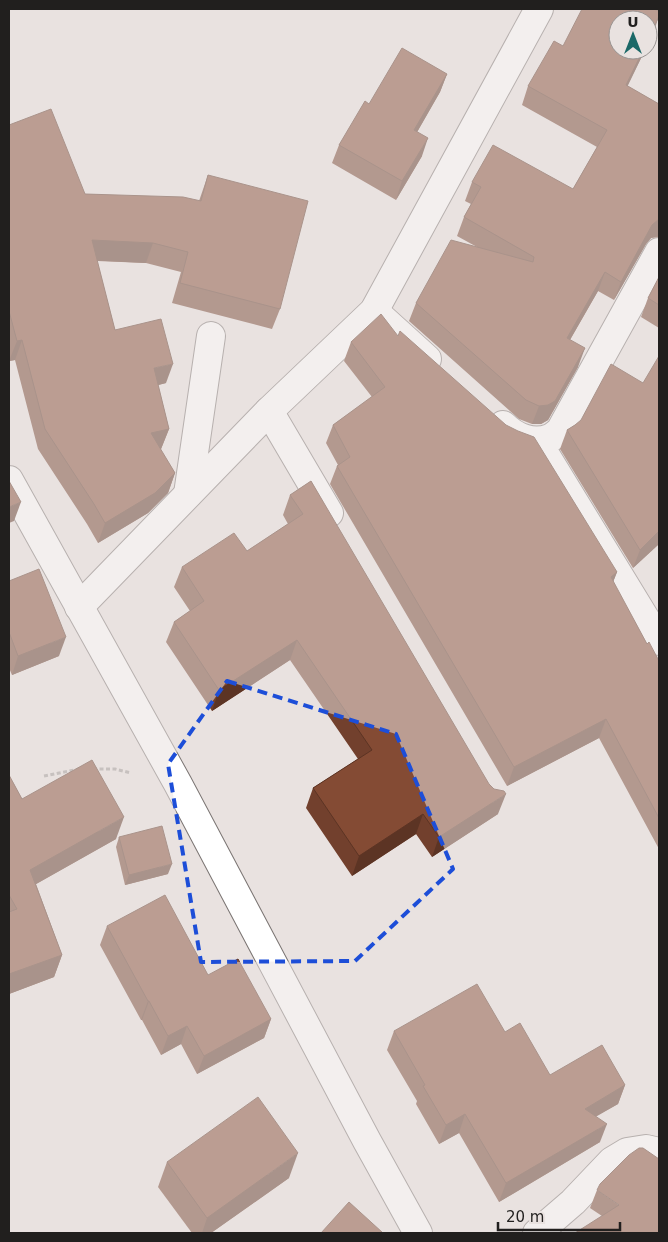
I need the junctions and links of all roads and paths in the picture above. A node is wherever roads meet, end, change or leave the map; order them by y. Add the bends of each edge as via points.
1 (539, 9) edge
2 (659, 252) edge
3 (374, 311) junction
4 (211, 336) dead end
5 (446, 375) edge
6 (481, 406) edge
7 (269, 411) junction
8 (537, 441) junction
9 (9, 480) edge
10 (188, 494) junction
11 (339, 530) edge
12 (79, 606) junction
13 (657, 629) edge
14 (83, 768) edge
15 (91, 768) edge
16 (44, 776) dead end
17 (178, 784) junction
18 (659, 1152) edge
19 (418, 1233) edge
20 (537, 1233) edge

1 - 3 street
2 - 8 street via 560,431
3 - 5 street
3 - 7 street
4 - 10 street
6 - 8 street via 510,432
7 - 10 street
7 - 11 street
8 - 13 street
9 - 12 street
10 - 12 street
12 - 17 street
14 - 16 path
15 - 17 path via 115,769
17 - 19 street
18 - 20 street via 646,1149 627,1152 612,1161 573,1202

